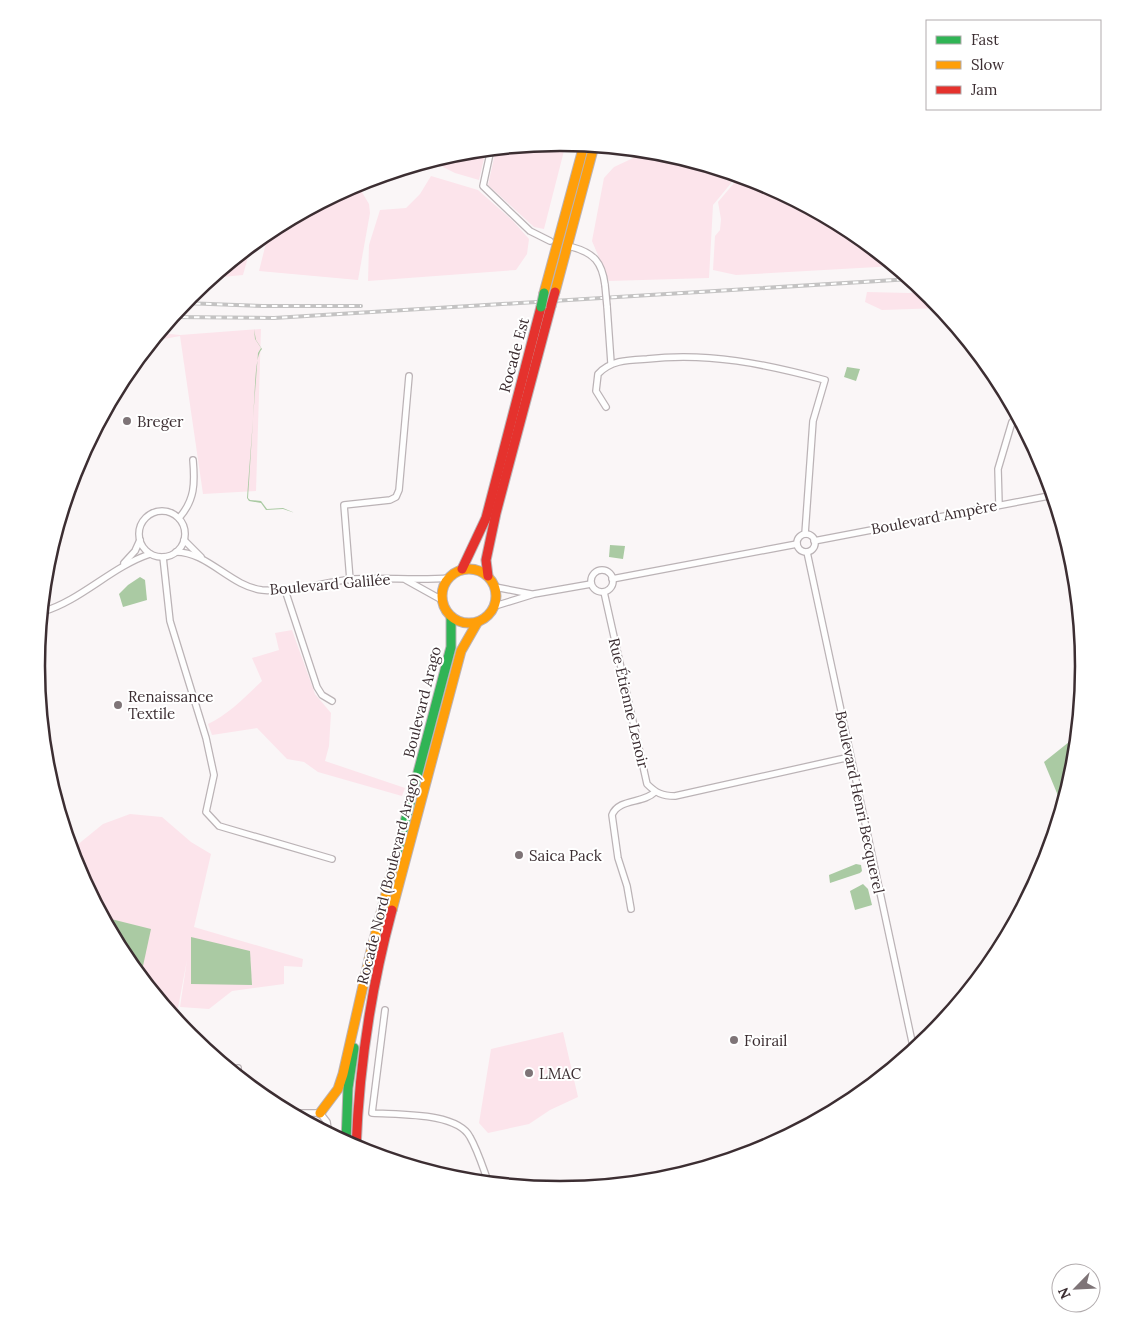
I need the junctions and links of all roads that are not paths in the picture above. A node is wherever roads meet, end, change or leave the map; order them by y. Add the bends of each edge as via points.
1 (582, 152) edge
2 (592, 152) edge
3 (490, 156) edge
4 (550, 241) dead end
5 (572, 247) dead end
6 (611, 363) junction
7 (410, 376) dead end
8 (606, 407) dead end
9 (1012, 422) dead end
10 (193, 460) dead end
11 (1047, 496) edge
12 (999, 505) junction
13 (180, 518) junction
14 (805, 534) junction
15 (140, 540) junction
16 (184, 540) junction
17 (814, 541) junction
18 (797, 544) junction
19 (176, 552) junction
20 (807, 552) junction
21 (150, 554) junction
22 (163, 557) junction
23 (204, 561) junction
24 (123, 565) junction
25 (462, 570) junction
26 (488, 576) junction
27 (449, 578) junction
28 (404, 579) junction
29 (612, 579) junction
30 (350, 580) junction
31 (591, 584) junction
32 (495, 587) junction
33 (285, 590) junction
34 (604, 592) junction
35 (534, 594) junction
36 (442, 600) junction
37 (495, 606) junction
38 (48, 609) edge
39 (451, 617) junction
40 (476, 623) junction
41 (332, 701) dead end
42 (850, 757) junction
43 (655, 792) junction
44 (332, 859) dead end
45 (631, 909) dead end
46 (361, 996) junction
47 (386, 1010) dead end
48 (912, 1043) edge
49 (320, 1113) junction
50 (304, 1114) edge
51 (328, 1126) edge
52 (346, 1135) edge
53 (356, 1140) edge
54 (486, 1177) edge

1 - 25 main road, Rocade Est, bridge via 486,518
2 - 26 main road, bridge via 496,513 486,560
3 - 4 street via 483,186 530,231
5 - 6 street, bridge via 594,256 602,271
6 - 8 street via 598,374 596,382 596,391
6 - 14 street via 667,356 703,356 770,365 825,380 813,421
7 - 30 street via 396,497 344,505
9 - 12 street via 998,470
10 - 13 street via 195,484 188,509
11 - 12 street, Boulevard Ampère
12 - 17 street, Boulevard Ampère
13 - 15 street via 167,511 153,512 142,522
13 - 16 street
14 - 17 street
14 - 18 street via 800,536
15 - 21 street
15 - 24 street
16 - 19 street
16 - 23 street, Boulevard Galilée
17 - 20 street via 814,547
18 - 20 street
18 - 29 street
19 - 22 street
19 - 23 street, Boulevard Galilée via 186,552
20 - 42 street, Boulevard Henri Becquerel
21 - 22 street
21 - 24 street
22 - 44 street via 170,621 214,775 206,812 219,826
23 - 33 street, Boulevard Galilée via 238,583 262,590
24 - 38 street via 88,589
25 - 26 main road via 471,569
25 - 27 main road
26 - 32 main road
27 - 28 street, Boulevard Galilée
27 - 36 main road via 442,588
28 - 30 street, Boulevard Galilée
28 - 36 street, Boulevard Galilée
29 - 31 street via 606,572 599,571 593,575
29 - 34 street via 610,588
30 - 33 street, Boulevard Galilée
31 - 34 street via 595,590
31 - 35 street
32 - 35 street
32 - 37 main road
33 - 41 street via 317,687
34 - 43 street, Rue Étienne Lenoir via 647,784
35 - 37 street
36 - 39 main road
37 - 40 main road
39 - 40 main road via 458,622
39 - 46 main road, Boulevard Arago via 451,647
40 - 53 main road, Rocade Nord (Boulevard Arago) via 461,652 378,963 358,1089
42 - 43 street via 675,796
42 - 48 street, Boulevard Henri Becquerel
43 - 45 street via 619,806 612,815 618,858
46 - 49 main road via 338,1089
46 - 52 main road via 348,1088
47 - 54 street via 372,1113 444,1119 463,1127 470,1136
49 - 50 street
49 - 51 street

